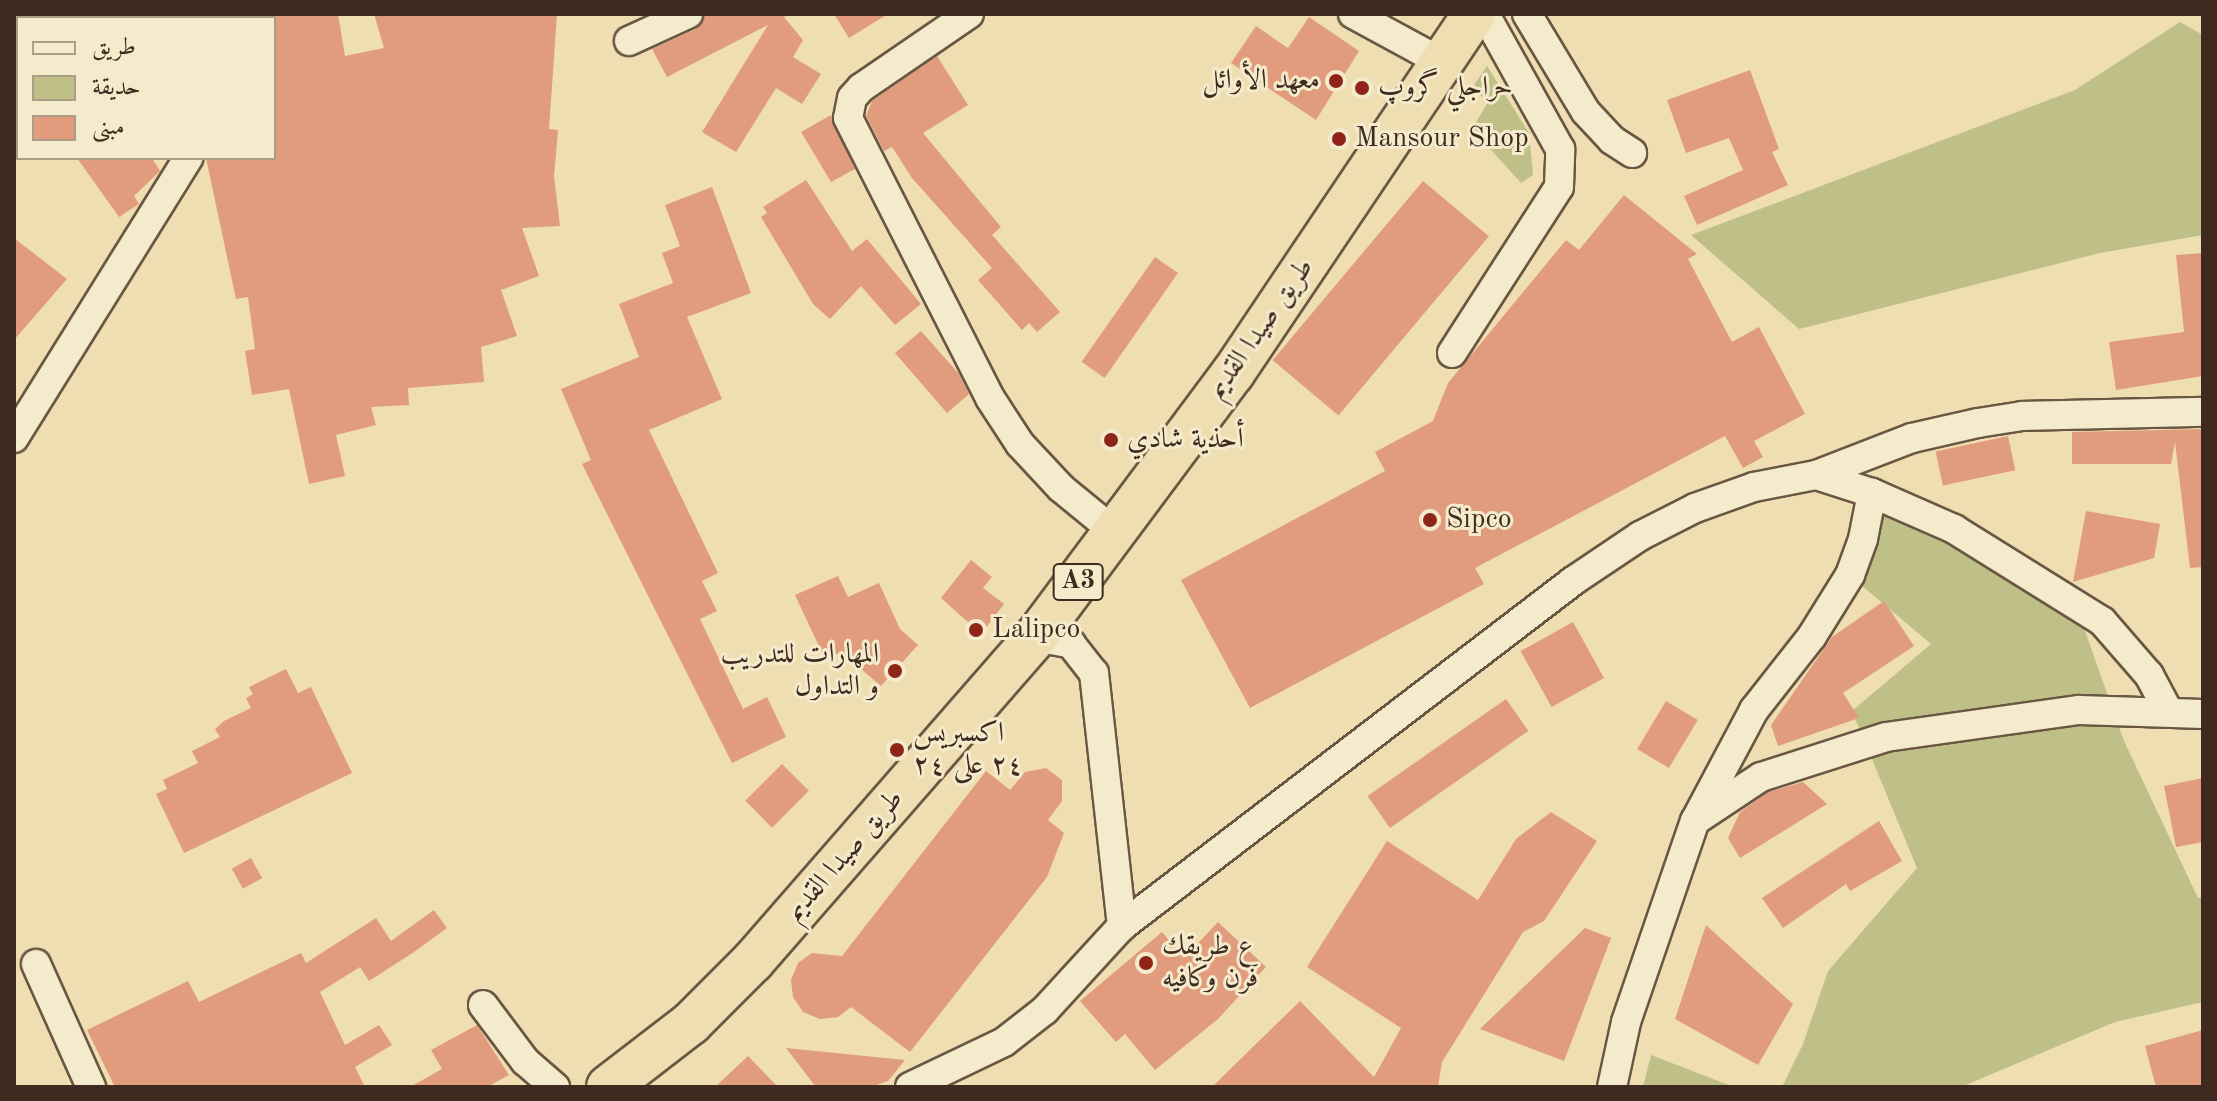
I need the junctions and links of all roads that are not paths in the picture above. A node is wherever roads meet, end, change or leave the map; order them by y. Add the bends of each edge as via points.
1 (688, 14) edge
2 (969, 14) edge
3 (1353, 14) edge
4 (1474, 14) edge
5 (1485, 14) edge
6 (1527, 14) edge
7 (629, 41) dead end
8 (1445, 64) junction
9 (1632, 153) dead end
10 (157, 160) edge
11 (187, 160) edge
12 (172, 181) junction
13 (1452, 353) dead end
14 (2203, 412) edge
15 (14, 438) edge
16 (1816, 475) junction
17 (1872, 493) junction
18 (1116, 533) junction
19 (1036, 637) junction
20 (2168, 710) junction
21 (2203, 714) edge
22 (1695, 821) junction
23 (1122, 926) junction
24 (36, 964) dead end
25 (483, 1005) dead end
26 (930, 1083) edge
27 (91, 1087) edge
28 (555, 1087) edge
29 (608, 1087) edge
30 (1612, 1087) edge

1 - 7 street
2 - 18 street via 861,88 852,98 848,118 1005,421 1061,488
3 - 8 street
4 - 8 highway, طريق صيدا القديم / A3
5 - 13 street via 1560,149 1559,187
6 - 9 street via 1586,112
8 - 18 highway, طريق صيدا القديم / A3
10 - 12 street
11 - 12 street
12 - 15 street
14 - 16 street via 1992,421 1912,438
16 - 17 street
16 - 23 street via 1710,502 1640,536
17 - 20 street via 1954,529 2102,621 2149,675
17 - 22 street via 1850,575 1812,636 1754,710
18 - 19 highway, طريق صيدا القديم / A3
19 - 23 street via 1071,644 1094,673
19 - 29 highway, طريق صيدا القديم / A3 via 753,961 691,1023
20 - 21 street
20 - 22 street via 2079,710 1886,737 1761,777
22 - 30 street via 1626,1022
23 - 26 street via 1045,1010 1004,1042
24 - 27 street
25 - 28 street via 525,1061

